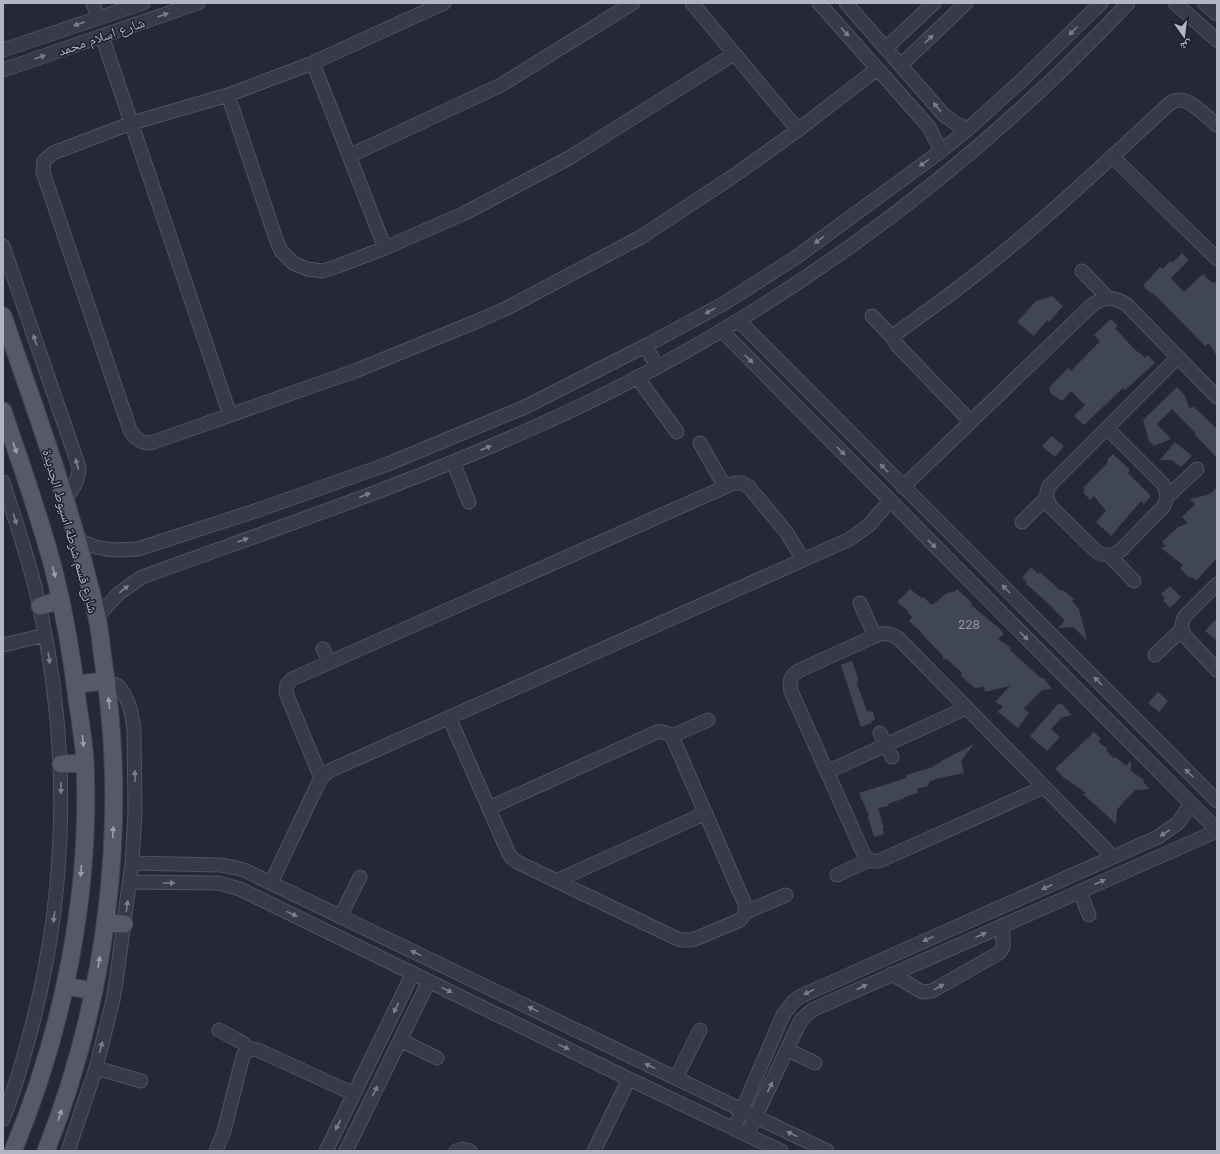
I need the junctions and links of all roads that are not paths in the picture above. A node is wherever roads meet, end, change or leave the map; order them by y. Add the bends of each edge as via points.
1 (93, 3) edge
2 (143, 3) edge
3 (196, 3) edge
4 (444, 3) edge
5 (633, 3) edge
6 (692, 3) edge
7 (819, 3) edge
8 (846, 3) edge
9 (934, 3) edge
10 (966, 3) edge
11 (1101, 3) edge
12 (1128, 3) edge
13 (1176, 3) edge
14 (1204, 3) edge
15 (1217, 14) edge
16 (98, 18) junction
17 (102, 36) junction
18 (1217, 40) edge
19 (886, 48) junction
20 (3, 50) edge
21 (734, 54) junction
22 (313, 63) junction
23 (900, 65) junction
24 (877, 68) junction
25 (3, 70) edge
26 (228, 95) junction
27 (132, 123) junction
28 (1217, 126) edge
29 (968, 129) junction
30 (798, 130) junction
31 (941, 151) junction
32 (349, 156) junction
33 (1112, 156) junction
34 (3, 246) edge
35 (385, 248) junction
36 (1217, 259) edge
37 (1082, 271) dead end
38 (1108, 298) junction
39 (3, 316) edge
40 (872, 316) dead end
41 (738, 321) junction
42 (722, 332) junction
43 (894, 340) junction
44 (646, 346) junction
45 (1178, 357) junction
46 (657, 367) junction
47 (637, 377) junction
48 (1217, 397) edge
49 (3, 411) edge
50 (230, 415) junction
51 (971, 422) junction
52 (1107, 428) junction
53 (677, 432) dead end
54 (700, 443) dead end
55 (453, 462) junction
56 (1197, 469) dead end
57 (3, 482) edge
58 (725, 487) junction
59 (903, 487) junction
60 (1168, 496) junction
61 (1047, 497) junction
62 (65, 498) junction
63 (890, 501) junction
64 (469, 502) dead end
65 (1022, 522) dead end
66 (77, 540) junction
67 (967, 551) junction
68 (1110, 556) junction
69 (803, 560) junction
70 (954, 566) junction
71 (1134, 581) dead end
72 (1217, 584) edge
73 (61, 600) junction
74 (860, 603) dead end
75 (40, 606) junction
76 (97, 617) junction
77 (1182, 629) junction
78 (45, 635) junction
79 (875, 636) junction
80 (3, 645) edge
81 (323, 648) dead end
82 (1155, 655) dead end
83 (330, 662) junction
84 (1217, 670) edge
85 (107, 681) junction
86 (76, 684) junction
87 (966, 708) junction
88 (449, 717) junction
89 (708, 720) dead end
90 (880, 733) dead end
91 (1149, 733) junction
92 (672, 736) junction
93 (886, 745) junction
94 (1135, 747) junction
95 (892, 757) dead end
96 (85, 763) junction
97 (61, 764) junction
98 (827, 772) junction
99 (321, 778) junction
100 (1044, 787) junction
101 (1217, 801) edge
102 (1192, 804) junction
103 (489, 808) junction
104 (706, 813) junction
105 (1217, 831) edge
106 (1113, 857) junction
107 (869, 860) junction
108 (132, 863) junction
109 (837, 875) dead end
110 (360, 877) dead end
111 (556, 881) junction
112 (130, 882) junction
113 (271, 883) junction
114 (1080, 892) junction
115 (786, 895) dead end
116 (746, 912) junction
117 (1089, 916) dead end
118 (345, 919) junction
119 (105, 923) junction
120 (124, 924) junction
121 (1003, 925) junction
122 (342, 938) junction
123 (871, 965) junction
124 (413, 973) junction
125 (892, 974) junction
126 (878, 980) junction
127 (429, 981) junction
128 (66, 986) junction
129 (94, 991) junction
130 (219, 1030) dead end
131 (700, 1030) dead end
132 (400, 1040) junction
133 (248, 1049) junction
134 (788, 1050) junction
135 (437, 1058) dead end
136 (815, 1063) dead end
137 (96, 1068) junction
138 (676, 1078) junction
139 (629, 1079) junction
140 (141, 1081) dead end
141 (354, 1094) junction
142 (742, 1110) junction
143 (756, 1117) junction
144 (3, 1119) edge
145 (734, 1129) junction
146 (747, 1135) junction
147 (13, 1151) edge
148 (46, 1151) edge
149 (68, 1151) edge
150 (216, 1151) edge
151 (326, 1151) edge
152 (346, 1151) edge
153 (456, 1151) edge
154 (470, 1151) edge
155 (594, 1151) edge
156 (780, 1151) edge
157 (828, 1151) edge

1 - 16 street
2 - 16 street, شارع اسلام محمد
17 -> 3 street, شارع اسلام محمد
4 - 22 street
5 - 32 street via 501,85
6 - 21 street
7 -> 24 street
8 - 19 street
9 - 19 street
23 -> 10 street
11 -> 29 street
12 - 41 street via 1031,99 916,198 810,275
13 - 18 street
14 - 15 street
16 -> 20 street, شارع اسلام محمد
25 -> 17 street, شارع اسلام محمد
17 - 27 street
19 - 23 street
21 - 30 street
21 - 35 street via 569,158 465,213
22 - 26 street
22 - 32 street
29 -> 23 street via 944,115
24 - 30 street
24 - 31 street via 929,127
26 - 27 street
26 - 35 street via 275,236 281,251 293,263 307,269 323,271
27 - 50 street
27 - 50 street via 53,153 44,161 43,172 133,436 144,443 151,443
28 - 33 street via 1186,101 1173,101
29 - 31 street
30 - 50 street via 641,237 506,308 355,371
31 -> 44 street via 795,258 723,304
32 - 35 street
33 - 36 street
33 - 43 street via 1029,230 979,272 897,334
62 -> 34 street via 77,482 78,467
37 - 38 street
38 - 45 street via 1118,299 1126,304
38 - 51 street via 1099,300 1091,306
39 - 62 main road, شارع قسم شرطة اسيوط الجديدة
40 - 43 street
41 - 42 street
59 -> 41 street
42 - 46 street
42 -> 63 street
43 - 51 street
44 - 46 street
44 - 66 street via 525,407 388,464 258,510 138,549 106,549
45 - 48 street
45 - 52 street
46 - 47 street
47 - 53 street
55 -> 47 street via 537,426
49 -> 73 main road, شارع قسم شرطة اسيوط الجديدة via 40,522
51 - 59 street
52 - 60 street via 1163,484
52 - 61 street via 1049,486 1046,491
54 - 58 street
55 - 64 street
76 -> 55 street via 119,593 142,577
56 - 60 street
57 -> 75 street
58 - 69 street via 738,482 746,484 787,533
58 - 83 street
59 - 67 street
60 - 68 street via 1163,507 1121,550
61 - 65 street
61 - 68 street via 1052,508 1097,552
62 - 66 main road, شارع قسم شرطة اسيوط الجديدة
63 - 69 street via 857,535
63 -> 70 street
66 - 76 main road, شارع قسم شرطة اسيوط الجديدة
67 - 70 street
91 -> 67 street
68 - 71 street
69 - 88 street
70 -> 94 street
72 - 77 street via 1185,616
73 - 75 main road
73 - 86 main road, شارع قسم شرطة اسيوط الجديدة
74 - 79 street
75 - 78 street
76 - 85 main road, شارع قسم شرطة اسيوط الجديدة
77 - 82 street
77 - 84 street via 1184,635
78 - 80 street
78 -> 97 street via 54,689
79 - 87 street via 894,635
79 - 98 street via 798,671 790,680 791,691
81 - 83 street
83 - 99 street via 292,679 286,689
85 - 86 main road
108 -> 85 street via 135,812 134,724 124,695 117,686
119 -> 85 main road, شارع قسم شرطة اسيوط الجديدة via 113,823 113,766
86 -> 96 main road, شارع قسم شرطة اسيوط الجديدة
87 - 93 street
87 - 100 street
88 - 99 street via 333,768
88 - 103 street
89 - 92 street
90 - 93 street
91 - 94 street
101 -> 91 street
92 - 103 street via 662,731 657,732
92 - 104 street
93 - 95 street
93 - 98 street
94 - 102 street
96 - 97 main road
96 -> 128 main road, شارع قسم شرطة اسيوط الجديدة via 85,824 80,886
97 -> 144 street via 61,840 54,917 42,990 23,1061
98 - 107 street via 865,857
99 - 113 street
100 - 106 street
100 - 107 street via 879,861
102 - 105 street
102 -> 106 street via 1178,823 1168,831
103 - 111 street via 512,858
104 - 111 street
104 - 116 street
114 -> 105 street
106 -> 123 street
107 - 109 street
108 - 112 street
108 - 113 street via 226,866 244,870
110 - 118 street
111 - 116 street via 680,940 695,939 740,920
120 -> 112 street
112 -> 122 street via 218,883 230,886
113 - 118 street
114 - 117 street
114 - 121 street
115 - 116 street
118 - 122 street
138 -> 118 street
119 - 120 main road
129 -> 119 main road, شارع قسم شرطة اسيوط الجديدة
137 -> 120 street via 113,1000
125 -> 121 street
125 -> 121 street via 922,992 932,991 999,953 1004,942
122 - 124 street
123 - 126 street
123 -> 142 street via 806,993 787,1008
124 - 127 street
124 -> 141 street
125 - 126 street
134 -> 126 street via 802,1019 812,1010
127 - 132 street
127 -> 139 street
128 - 129 main road
128 - 147 main road, شارع قسم شرطة اسيوط الجديدة via 44,1066
148 -> 129 main road, شارع قسم شرطة اسيوط الجديدة via 78,1058
130 - 133 street via 243,1043
131 - 138 street
132 - 135 street
152 -> 132 street
133 - 141 street via 258,1050
133 - 150 street via 243,1056 224,1131
134 - 136 street
143 -> 134 street
137 - 140 street
137 - 149 street
138 - 142 street
139 - 145 street
139 - 155 street
141 -> 151 street
142 - 143 street
142 - 145 street
143 - 146 street
157 -> 143 street
145 - 146 street
146 - 156 street
153 - 154 street

